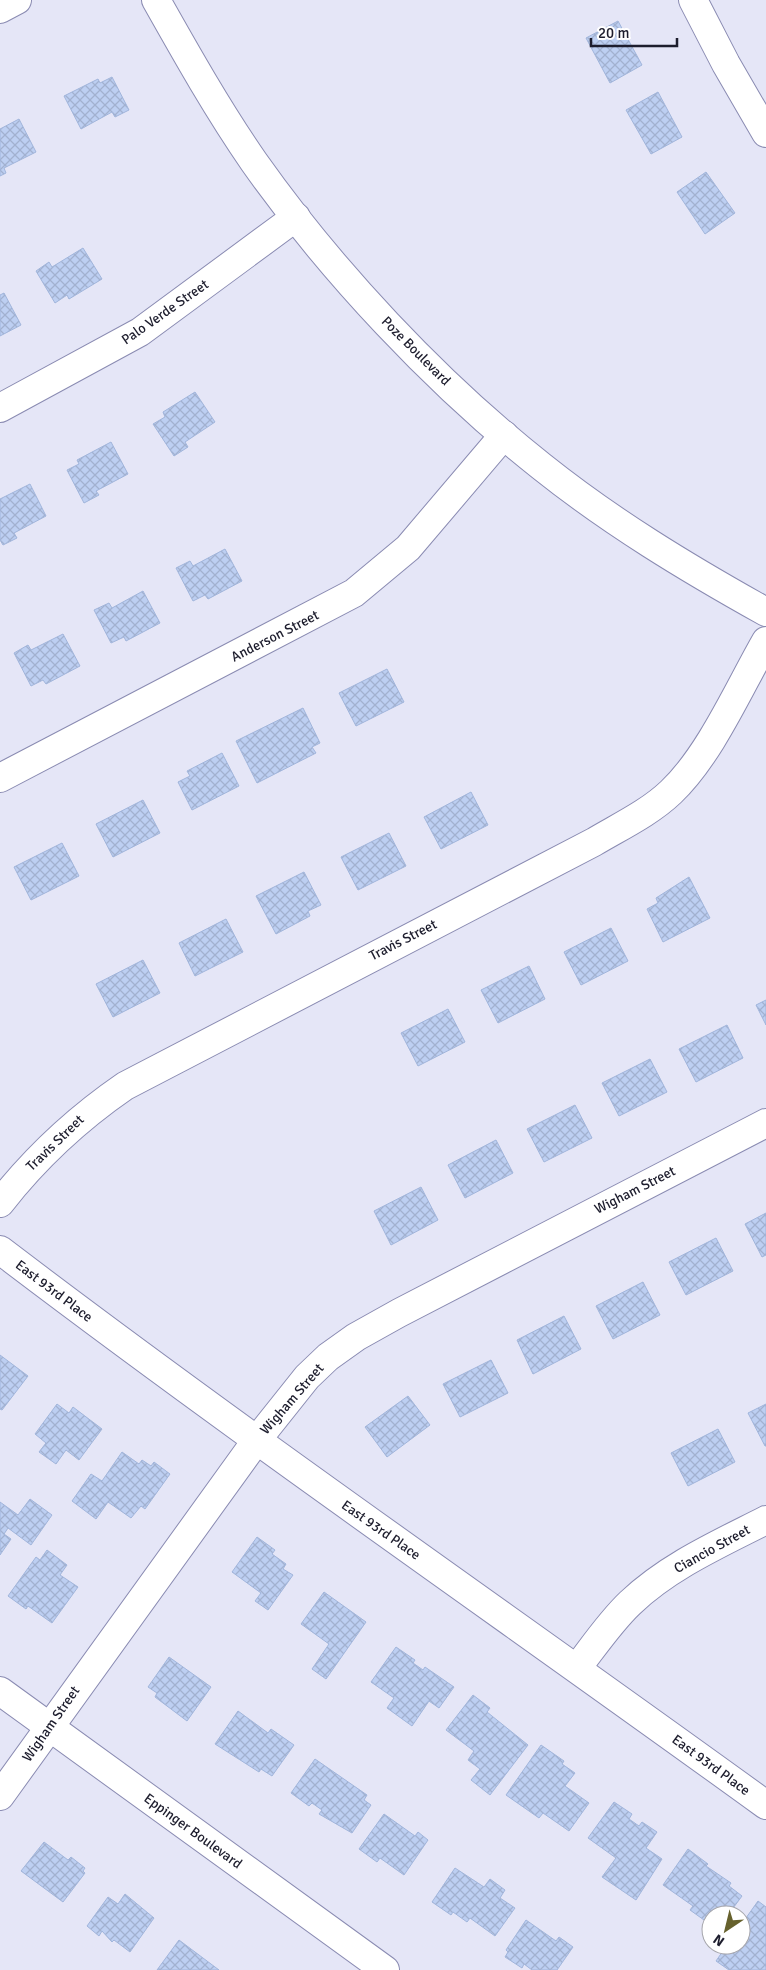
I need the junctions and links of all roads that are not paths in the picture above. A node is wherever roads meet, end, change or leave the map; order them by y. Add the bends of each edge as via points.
1 (17, 0) edge
2 (156, 0) edge
3 (693, 0) edge
4 (0, 9) edge
5 (766, 133) edge
6 (296, 217) junction
7 (0, 408) edge
8 (504, 435) junction
9 (766, 612) edge
10 (766, 641) edge
11 (0, 778) edge
12 (766, 1122) edge
13 (0, 1202) edge
14 (0, 1250) edge
15 (256, 1441) junction
16 (766, 1520) edge
17 (577, 1668) junction
18 (0, 1691) edge
19 (48, 1726) junction
20 (0, 1796) edge
21 (766, 1805) edge
22 (385, 1970) edge

1 - 4 street
2 - 6 street, Poze Boulevard via 201,80 254,162
3 - 5 street
6 - 7 street, Palo Verde Street via 140,332
6 - 8 street, Poze Boulevard via 405,341
8 - 9 street, Poze Boulevard via 607,515 690,570
8 - 11 street, Anderson Street via 408,548 354,593
10 - 13 street, Travis Street via 690,770 653,807 594,842 125,1086 84,1115 20,1177
12 - 15 street, Wigham Street via 356,1337 307,1377
14 - 15 street, East 93rd Place
15 - 17 street, East 93rd Place
15 - 19 street, Wigham Street
16 - 17 street, Ciancio Street via 686,1560 662,1577 631,1602
17 - 21 street, East 93rd Place
18 - 19 street, Eppinger Boulevard
19 - 20 street, Wigham Street
19 - 22 street, Eppinger Boulevard

